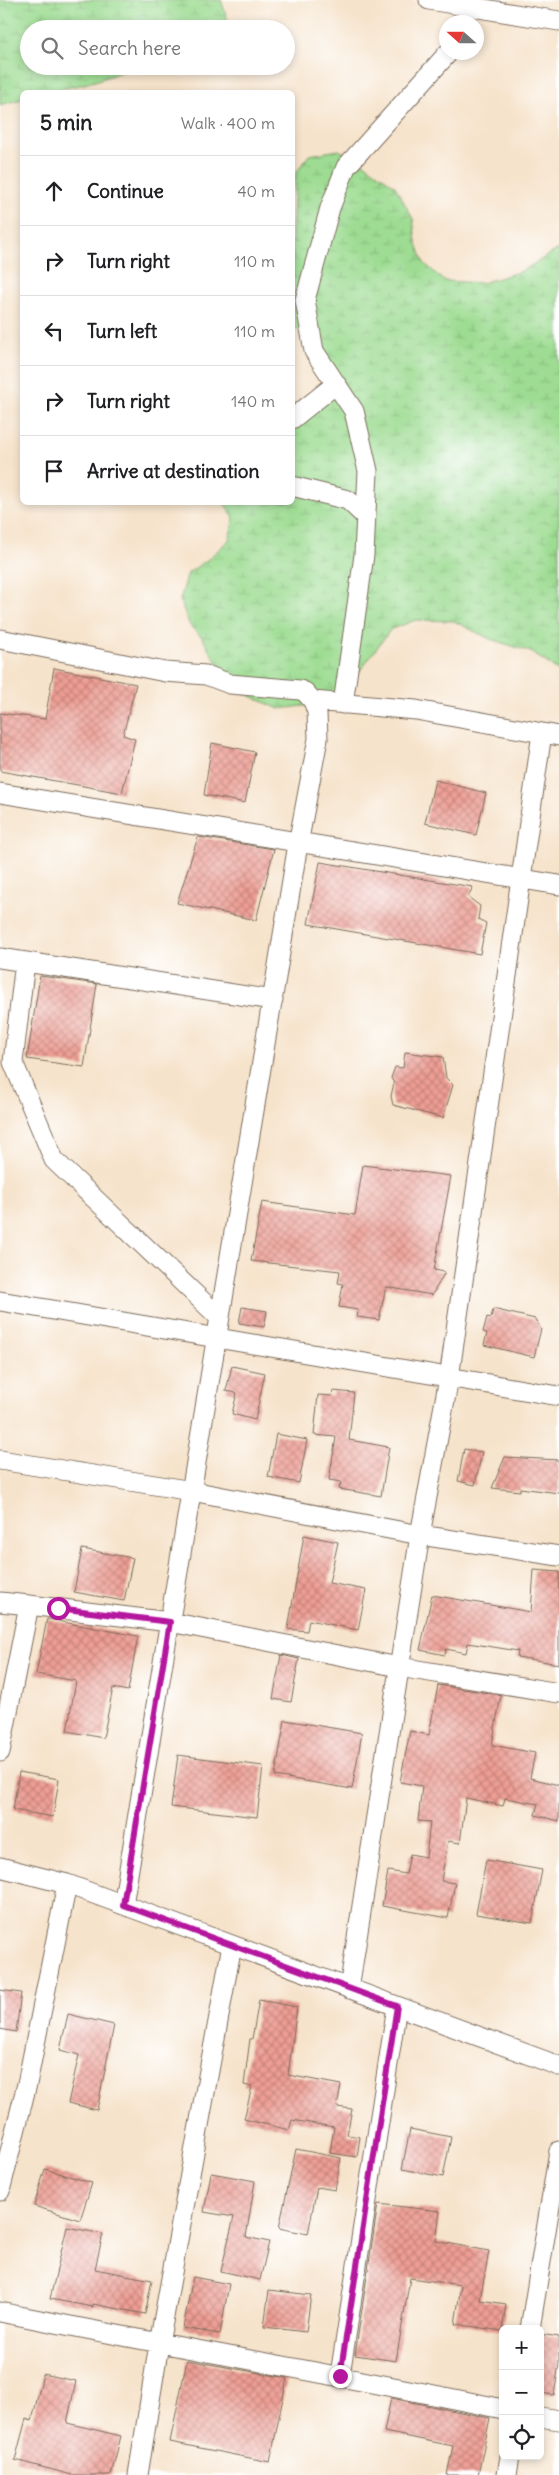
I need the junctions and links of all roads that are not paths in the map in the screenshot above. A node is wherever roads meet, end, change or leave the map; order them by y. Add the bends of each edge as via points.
1 (429, 0) edge
2 (479, 15) edge
3 (484, 16) edge
4 (559, 21) edge
5 (442, 60) edge
6 (336, 384) junction
7 (295, 418) edge
8 (295, 487) edge
9 (365, 516) junction
10 (0, 639) edge
11 (313, 701) junction
12 (343, 704) junction
13 (551, 734) edge
14 (0, 793) edge
15 (298, 844) junction
16 (522, 879) junction
17 (559, 885) edge
18 (0, 958) edge
19 (25, 962) junction
20 (273, 1000) junction
21 (0, 1301) edge
22 (220, 1318) junction
23 (217, 1338) junction
24 (449, 1378) junction
25 (559, 1396) edge
26 (0, 1460) edge
27 (192, 1491) junction
28 (420, 1535) junction
29 (559, 1556) edge
30 (0, 1602) edge
31 (29, 1605) junction
32 (170, 1622) junction
33 (399, 1668) junction
34 (559, 1693) edge
35 (0, 1752) edge
36 (0, 1867) edge
37 (67, 1884) junction
38 (123, 1905) junction
39 (232, 1945) junction
40 (349, 1989) junction
41 (397, 2006) junction
42 (559, 2066) edge
43 (559, 2151) edge
44 (0, 2191) edge
45 (0, 2312) edge
46 (531, 2325) edge
47 (159, 2344) junction
48 (340, 2376) junction
49 (499, 2409) edge
50 (544, 2418) edge
51 (559, 2420) edge
52 (509, 2460) edge
53 (138, 2475) edge
54 (507, 2475) edge

1 - 2 street
3 - 4 street
5 - 6 street via 346,167 330,208 305,300 314,351
6 - 7 street
6 - 9 street via 354,412 368,471
8 - 9 street via 348,500
9 - 12 street via 364,555
10 - 11 street via 165,672 206,675 230,684 300,690
11 - 12 street
11 - 15 street via 317,712 318,739
12 - 13 street via 416,710
13 - 16 street
14 - 15 street
15 - 16 street
15 - 20 street
16 - 17 street
16 - 24 street
18 - 19 street
19 - 20 street
19 - 22 street via 13,1062 54,1160
20 - 22 street
21 - 23 street
22 - 23 street
23 - 24 street
23 - 27 street
24 - 25 street
24 - 28 street
26 - 27 street
27 - 28 street
27 - 32 street
28 - 29 street
28 - 33 street
30 - 31 street
31 - 32 street
31 - 35 street
32 - 33 street
32 - 38 street
33 - 34 street
33 - 40 street
36 - 37 street
37 - 38 street
37 - 44 street via 27,2084
38 - 39 street
39 - 40 street
39 - 47 street
40 - 41 street
41 - 42 street
41 - 48 street
43 - 46 street
45 - 47 street
47 - 48 street
47 - 53 street
48 - 49 street
50 - 51 street
52 - 54 street

